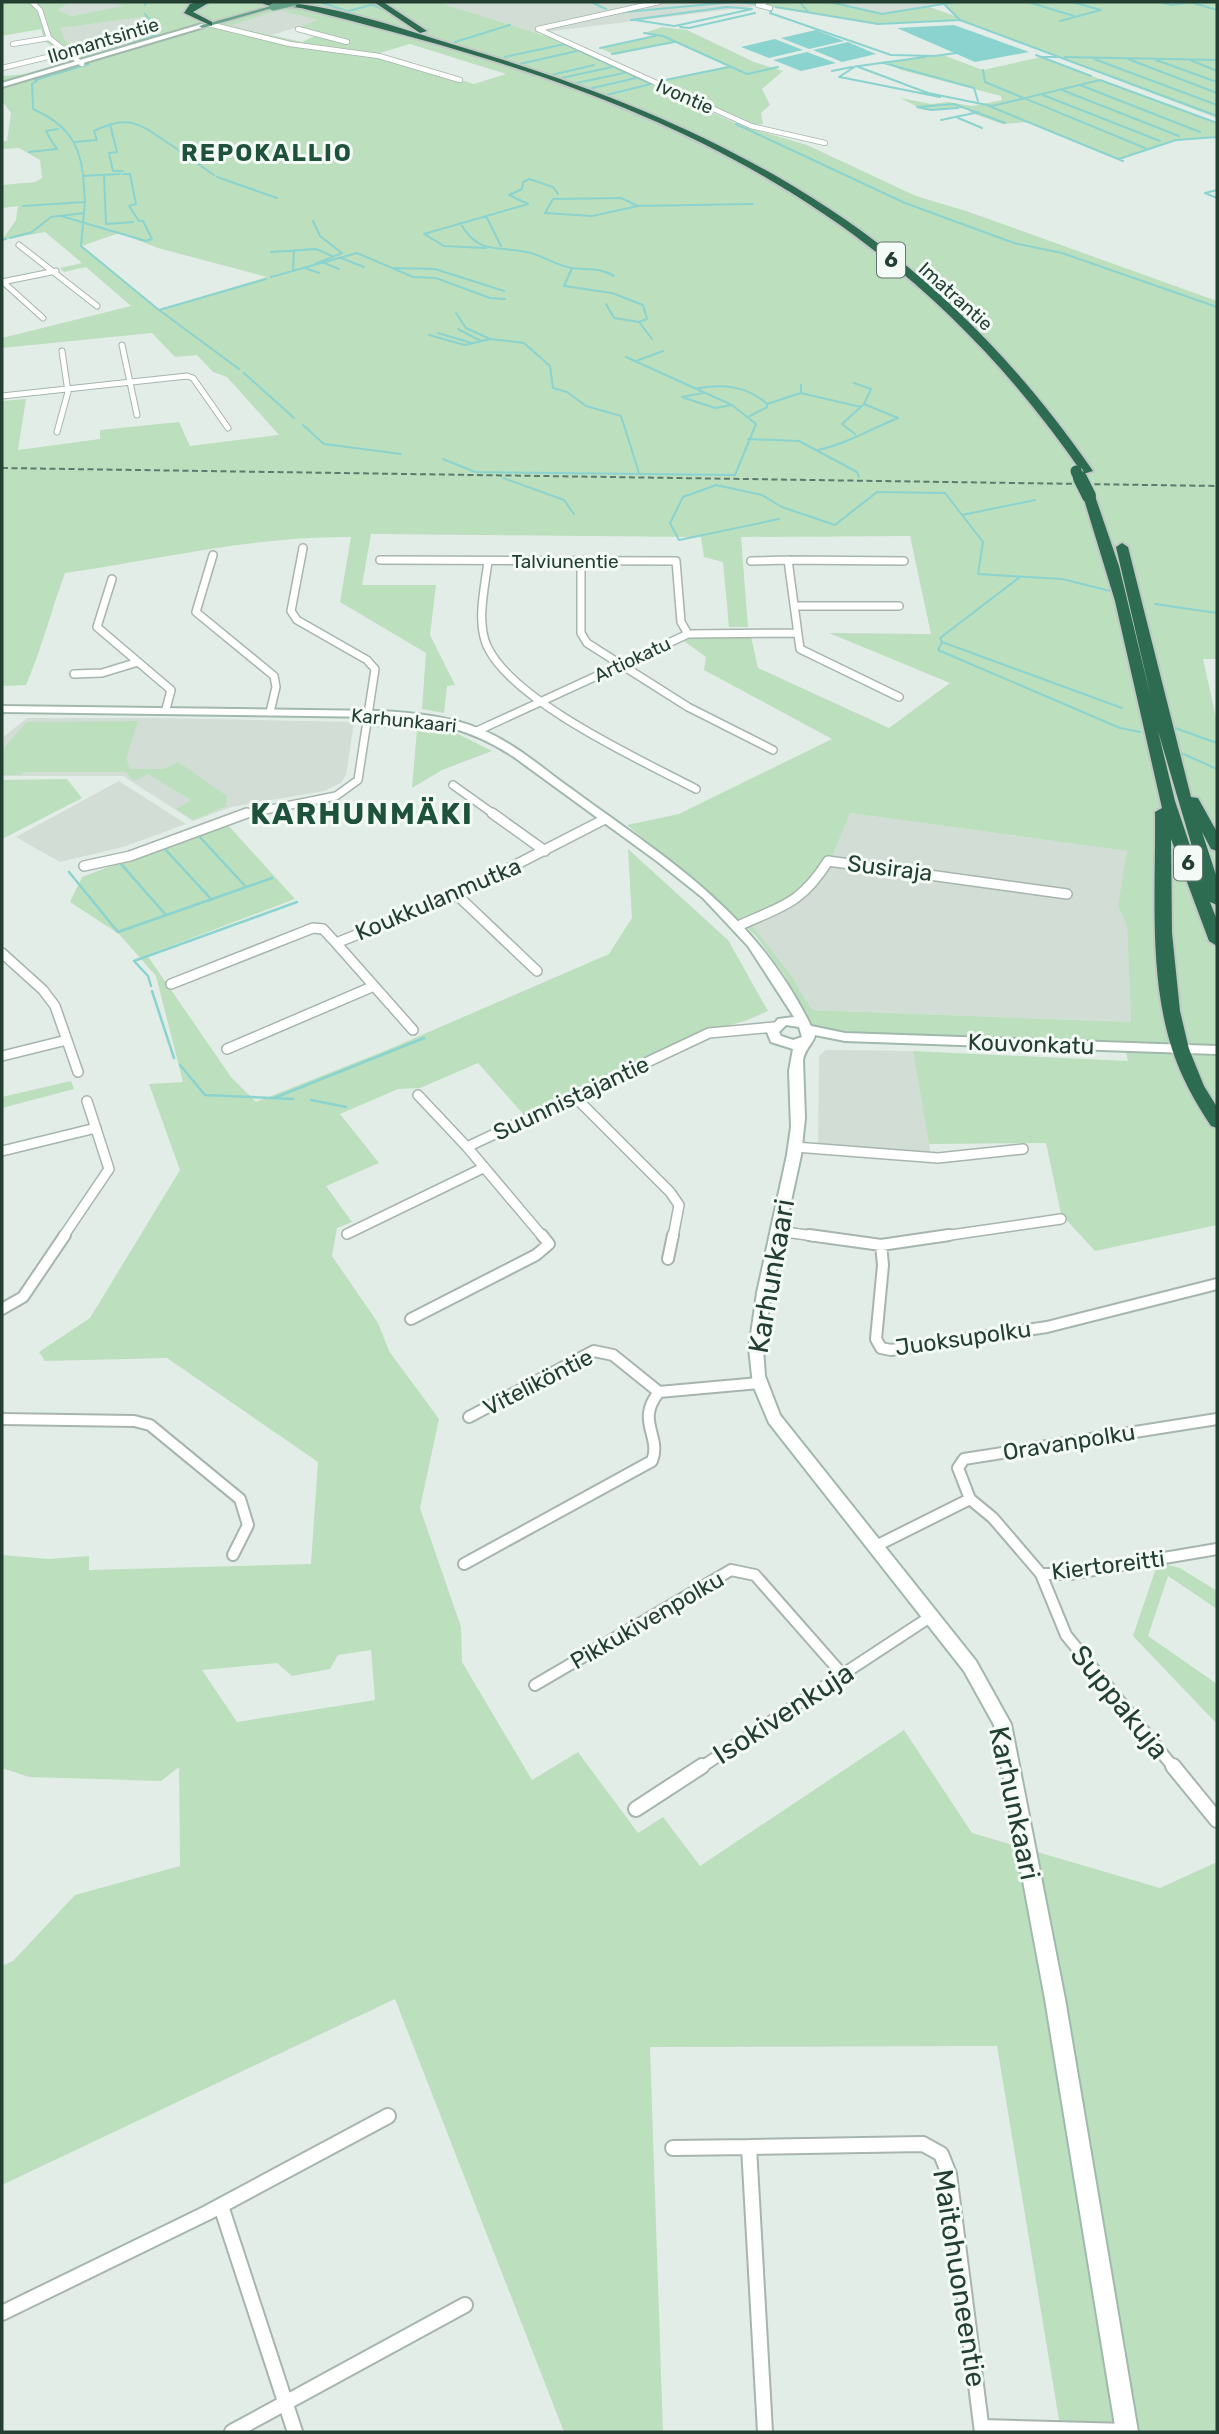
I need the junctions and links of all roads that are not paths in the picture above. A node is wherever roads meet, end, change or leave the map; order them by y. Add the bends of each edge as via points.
1 (32, 2) edge
2 (184, 2) edge
3 (206, 2) edge
4 (264, 2) edge
5 (288, 2) edge
6 (378, 2) edge
7 (659, 2) edge
8 (765, 2) edge
9 (275, 4) edge
10 (298, 5) edge
11 (771, 8) dead end
12 (566, 22) junction
13 (206, 25) junction
14 (298, 29) dead end
15 (550, 35) junction
16 (331, 37) junction
17 (49, 38) junction
18 (347, 42) dead end
19 (13, 44) dead end
20 (308, 47) junction
21 (469, 52) junction
22 (64, 53) junction
23 (82, 64) junction
24 (2, 68) edge
25 (460, 80) dead end
26 (2, 85) edge
27 (825, 143) dead end
28 (19, 245) dead end
29 (56, 271) junction
30 (2, 282) edge
31 (97, 306) dead end
32 (43, 318) dead end
33 (122, 345) dead end
34 (62, 351) dead end
35 (130, 382) junction
36 (68, 389) junction
37 (2, 396) edge
38 (137, 415) dead end
39 (228, 428) dead end
40 (57, 432) dead end
41 (1082, 471) junction
42 (1095, 496) junction
43 (303, 548) dead end
44 (213, 555) dead end
45 (380, 560) dead end
46 (488, 561) junction
47 (581, 561) junction
48 (751, 561) dead end
49 (788, 561) junction
50 (904, 561) dead end
51 (112, 579) dead end
52 (794, 606) junction
53 (899, 607) dead end
54 (797, 633) junction
55 (688, 634) junction
56 (138, 662) junction
57 (619, 666) junction
58 (74, 674) dead end
59 (899, 697) dead end
60 (543, 700) junction
61 (5, 709) edge
62 (166, 709) junction
63 (270, 712) junction
64 (370, 715) junction
65 (477, 731) junction
66 (773, 750) dead end
67 (1173, 759) junction
68 (1163, 783) junction
69 (453, 785) dead end
70 (696, 789) dead end
71 (605, 819) junction
72 (1217, 846) edge
73 (545, 851) junction
74 (84, 866) dead end
75 (1067, 894) dead end
76 (457, 895) junction
77 (1217, 900) edge
78 (738, 926) junction
79 (1217, 941) edge
80 (336, 943) junction
81 (2, 953) edge
82 (537, 971) dead end
83 (171, 985) dead end
84 (374, 986) junction
85 (787, 996) junction
86 (413, 1030) dead end
87 (779, 1031) junction
88 (806, 1035) junction
89 (67, 1040) junction
90 (1180, 1048) junction
91 (227, 1049) dead end
92 (1217, 1049) edge
93 (2, 1056) edge
94 (78, 1072) dead end
95 (797, 1081) junction
96 (418, 1096) dead end
97 (574, 1097) junction
98 (87, 1101) dead end
99 (1217, 1122) edge
100 (96, 1128) junction
101 (467, 1147) junction
102 (795, 1147) junction
103 (1023, 1149) dead end
104 (2, 1151) edge
105 (483, 1168) junction
106 (1061, 1219) dead end
107 (778, 1231) junction
108 (347, 1234) dead end
109 (881, 1245) junction
110 (668, 1259) dead end
111 (1217, 1283) edge
112 (2, 1309) edge
113 (411, 1319) dead end
114 (759, 1383) junction
115 (659, 1392) junction
116 (469, 1417) dead end
117 (2, 1419) edge
118 (1217, 1419) edge
119 (970, 1499) junction
120 (874, 1547) junction
121 (1217, 1549) edge
122 (233, 1555) dead end
123 (464, 1564) dead end
124 (1041, 1574) junction
125 (930, 1617) junction
126 (843, 1675) junction
127 (535, 1685) dead end
128 (636, 1809) dead end
129 (1217, 1820) edge
130 (388, 2116) dead end
131 (750, 2147) junction
132 (673, 2148) dead end
133 (221, 2206) junction
134 (466, 2305) dead end
135 (2, 2313) edge
136 (285, 2404) junction
137 (982, 2430) edge
138 (232, 2432) edge
139 (295, 2432) edge
140 (765, 2432) edge
141 (1127, 2432) edge

1 - 17 street via 40,10
2 - 13 highway via 181,15
3 - 13 highway via 188,13
4 - 10 highway
5 - 21 highway, Imatrantie / 6
6 - 21 highway via 419,29
7 - 12 street
8 - 11 street via 758,5
9 - 10 highway, Imatrantie / 6
9 - 13 main road, Ilomantsintie
10 - 41 highway, Imatrantie / 6 via 581,92 679,133 775,184 898,273 976,341
12 - 15 street via 553,28
12 - 15 street via 538,29
13 - 20 street
13 - 23 street, Ilomantsintie
14 - 16 street
15 - 27 street, Ivontie via 751,126
16 - 18 street
16 - 20 street
17 - 19 street
17 - 22 street
20 - 25 street via 379,56
21 - 41 highway, Imatrantie / 6 via 587,91 687,132 831,215 907,272 985,340 1032,392
22 - 23 street
22 - 24 street
23 - 26 street, Ilomantsintie
28 - 29 street
29 - 30 street
29 - 31 street
30 - 32 street
33 - 35 street
34 - 36 street
35 - 36 street
35 - 38 street
35 - 39 street via 187,376
36 - 37 street
36 - 40 street
41 - 42 highway, Imatrantie / 6
42 - 67 highway, Imatrantie / 6 via 1131,575
42 - 68 highway, Imatrantie / 6 via 1122,594
43 - 64 street via 291,611 297,620 375,669
44 - 63 street via 196,612 274,676
45 - 46 street, Talviunentie
46 - 47 street, Talviunentie
46 - 60 street via 483,618 488,648 509,676
47 - 55 street, Talviunentie via 676,561 681,622
47 - 57 street via 581,633
48 - 49 street
49 - 50 street
49 - 52 street
51 - 56 street via 97,627
52 - 53 street
52 - 54 street
54 - 55 street, Artiokatu
54 - 59 street via 804,652
55 - 57 street, Artiokatu
56 - 58 street via 102,673
56 - 62 street via 171,690
57 - 60 street, Artiokatu
57 - 66 street via 688,708
60 - 65 street, Artiokatu
60 - 70 street
61 - 62 street, Karhunkaari
62 - 63 street, Karhunkaari
63 - 64 street, Karhunkaari
64 - 65 street, Karhunkaari via 434,720
64 - 74 street via 360,775 355,785 342,793 234,816 130,856
65 - 71 street, Karhunkaari
67 - 72 highway
67 - 77 highway, Imatrantie / 6
68 - 79 highway, Imatrantie / 6
68 - 90 highway via 1162,952
69 - 73 street
71 - 73 street, Koukkulanmutka
71 - 78 street, Karhunkaari via 674,870
73 - 76 street, Koukkulanmutka
75 - 78 street, Susiraja via 828,862 797,900
76 - 80 street, Koukkulanmutka
76 - 82 street
78 - 85 street, Karhunkaari
80 - 83 street via 323,929 313,928
80 - 84 street, Koukkulanmutka
81 - 89 street via 55,1006
84 - 86 street, Koukkulanmutka
84 - 91 street
85 - 87 street, Karhunkaari
85 - 88 street, Karhunkaari
87 - 88 street
87 - 88 street
87 - 95 street, Karhunkaari
87 - 97 street, Suunnistajantie via 709,1033
88 - 90 street, Kouvonkatu
88 - 95 street, Karhunkaari via 797,1055
89 - 93 street
89 - 94 street
90 - 92 street, Kouvonkatu
90 - 99 highway via 1200,1098
95 - 102 street, Karhunkaari
96 - 101 street, Suunnistajantie
97 - 101 street, Suunnistajantie
97 - 110 street via 679,1205
98 - 100 street
100 - 104 street
100 - 112 street via 109,1169 23,1297
101 - 105 street
102 - 103 street via 865,1156 937,1157
102 - 107 street, Karhunkaari
105 - 108 street
105 - 113 street via 549,1244
106 - 109 street
107 - 109 street
107 - 114 street, Karhunkaari via 756,1347
109 - 111 street, Juoksupolku via 875,1326 881,1348 915,1348 1047,1327
114 - 115 street
114 - 120 street, Karhunkaari via 774,1419
115 - 116 street, Viteliköntie via 650,1389 617,1356 606,1350 594,1351
115 - 123 street via 647,1413 656,1451 652,1461
117 - 122 street via 134,1420 150,1425 240,1499 248,1525
118 - 119 street, Oravanpolku via 964,1459 958,1468
119 - 120 street
119 - 124 street, Kiertoreitti
120 - 125 street, Karhunkaari
121 - 124 street, Kiertoreitti via 1070,1574
124 - 129 street, Suppakuja via 1066,1635
125 - 126 street, Isokivenkuja
125 - 141 street, Karhunkaari via 970,1666 1002,1724
126 - 127 street, Pikkukivenpolku via 755,1575 731,1570
126 - 128 street, Isokivenkuja
130 - 133 street
131 - 132 street, Maitohuoneentie
131 - 137 street, Maitohuoneentie via 922,2144 941,2154 949,2174
131 - 140 street
133 - 135 street
133 - 136 street
134 - 136 street
136 - 138 street
136 - 139 street
137 - 141 street, Maitohuoneentie

